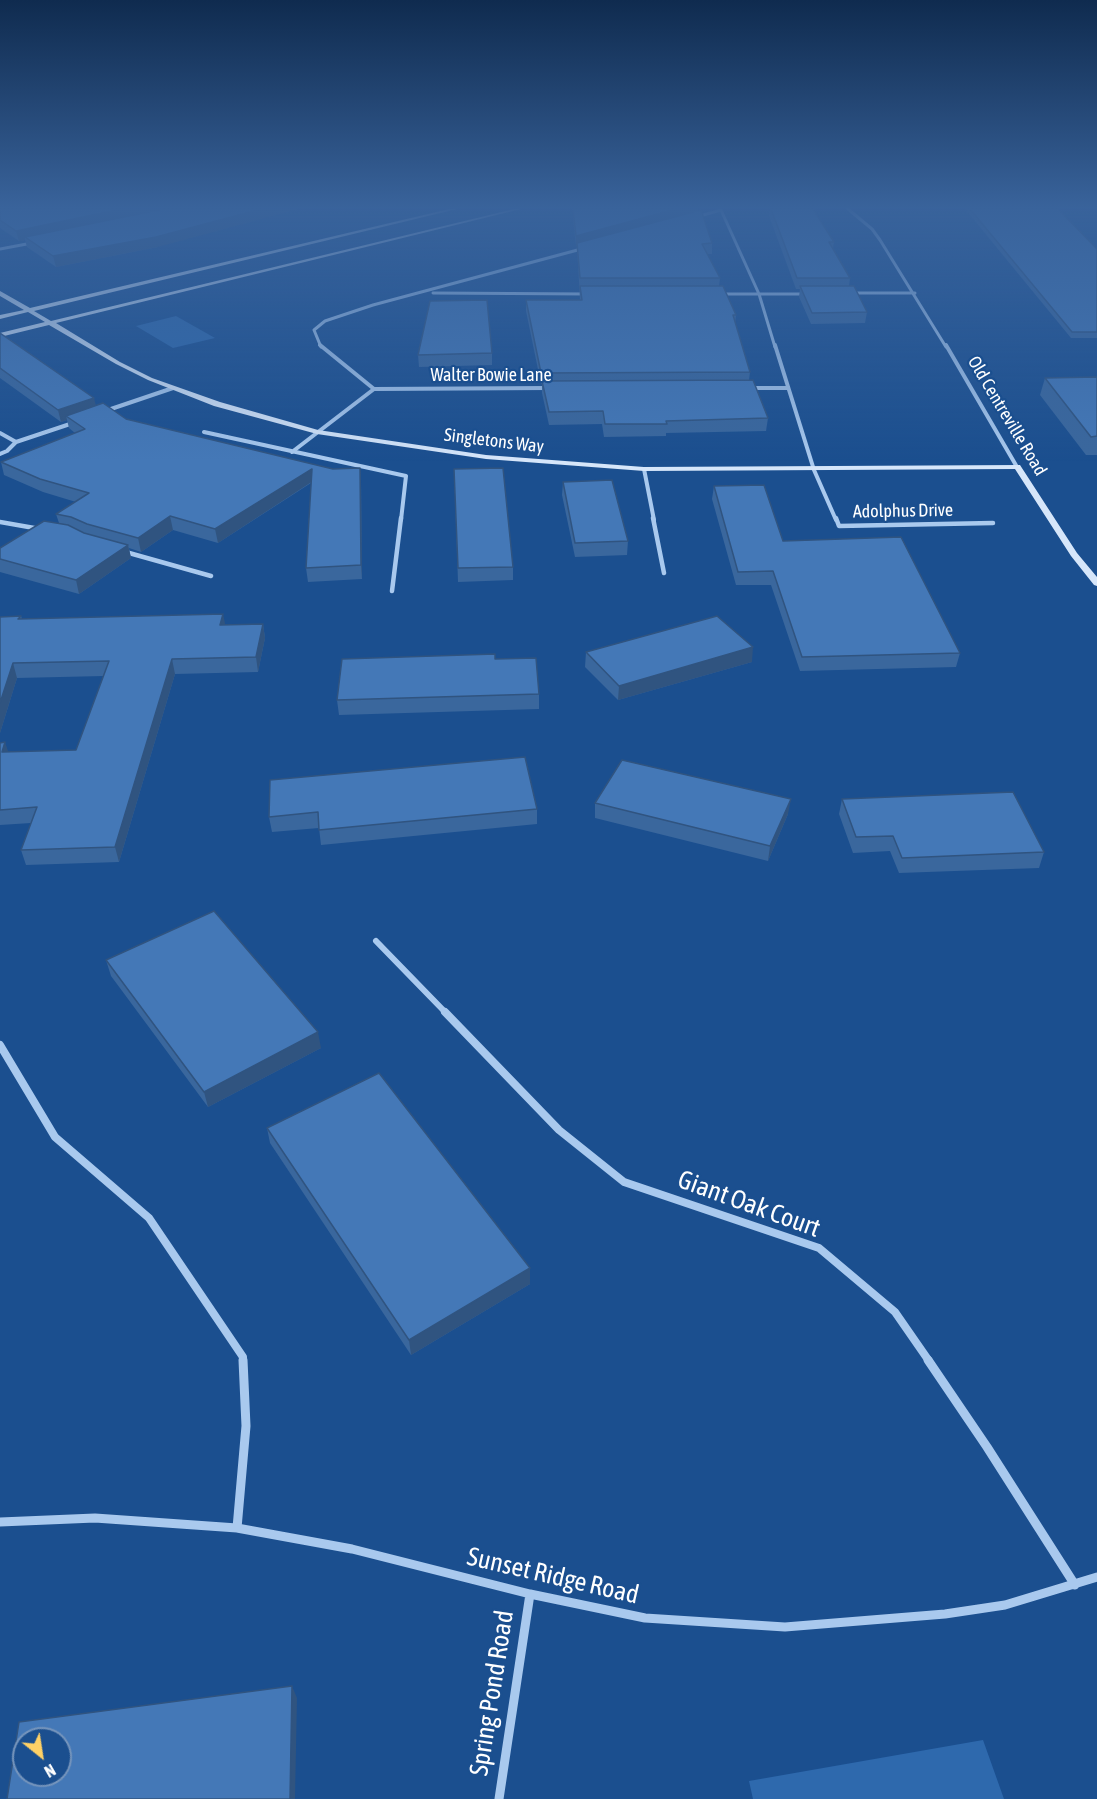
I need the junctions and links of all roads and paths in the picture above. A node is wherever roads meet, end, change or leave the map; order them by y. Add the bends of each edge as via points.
1 (0, 293) edge
2 (101, 293) edge
3 (173, 293) edge
4 (423, 293) joint
5 (915, 293) joint
6 (591, 294) edge
7 (711, 294) edge
8 (759, 294) junction
9 (807, 294) edge
10 (843, 294) edge
11 (29, 310) junction
12 (0, 317) edge
13 (49, 323) junction
14 (0, 335) edge
15 (173, 388) junction
16 (552, 388) edge
17 (741, 388) edge
18 (788, 388) junction
19 (374, 389) junction
20 (94, 415) edge
21 (83, 419) edge
22 (204, 432) dead end
23 (317, 432) junction
24 (0, 433) edge
25 (16, 442) junction
26 (292, 452) junction
27 (0, 454) edge
28 (1017, 467) junction
29 (644, 469) junction
30 (814, 470) junction
31 (993, 523) dead end
32 (1, 524) edge
33 (50, 531) edge
34 (111, 548) edge
35 (664, 573) dead end
36 (211, 576) dead end
37 (1097, 583) edge
38 (392, 591) dead end
39 (376, 941) dead end
40 (0, 1045) edge
41 (0, 1522) edge
42 (237, 1528) junction
43 (1097, 1577) edge
44 (1075, 1586) junction
45 (530, 1594) junction
46 (499, 1799) edge

1 - 11 street, Singletons Way
2 - 11 street
3 - 13 street
4 - 6 street
4 - 19 street via 345,313 314,330 321,347
5 - 10 street
5 - 28 street, Old Centreville Road
7 - 8 street
8 - 9 street
8 - 18 street
11 - 12 street
11 - 13 street, Singletons Way
13 - 14 street
13 - 15 street, Singletons Way via 118,363
15 - 20 street
15 - 23 street, Singletons Way
16 - 19 street, Walter Bowie Lane
17 - 18 street
18 - 30 street
19 - 23 street
21 - 25 street
22 - 26 street
23 - 26 street
23 - 29 street, Singletons Way via 486,457
24 - 25 street
25 - 27 street
26 - 38 street via 406,476
28 - 30 street, Singletons Way
28 - 37 street, Old Centreville Road
29 - 30 street, Singletons Way
29 - 35 street
30 - 31 street, Adolphus Drive via 839,526
32 - 33 street
34 - 36 street
39 - 44 street, Giant Oak Court via 559,1130 624,1182 819,1248 895,1312 987,1446
40 - 42 street via 55,1137 149,1218 243,1357 246,1426
41 - 42 street, Sunset Ridge Road via 95,1518
42 - 45 street, Sunset Ridge Road via 352,1549
43 - 44 street, Sunset Ridge Road
44 - 45 street, Sunset Ridge Road via 1005,1605 945,1614 785,1626 645,1618
45 - 46 street, Spring Pond Road

